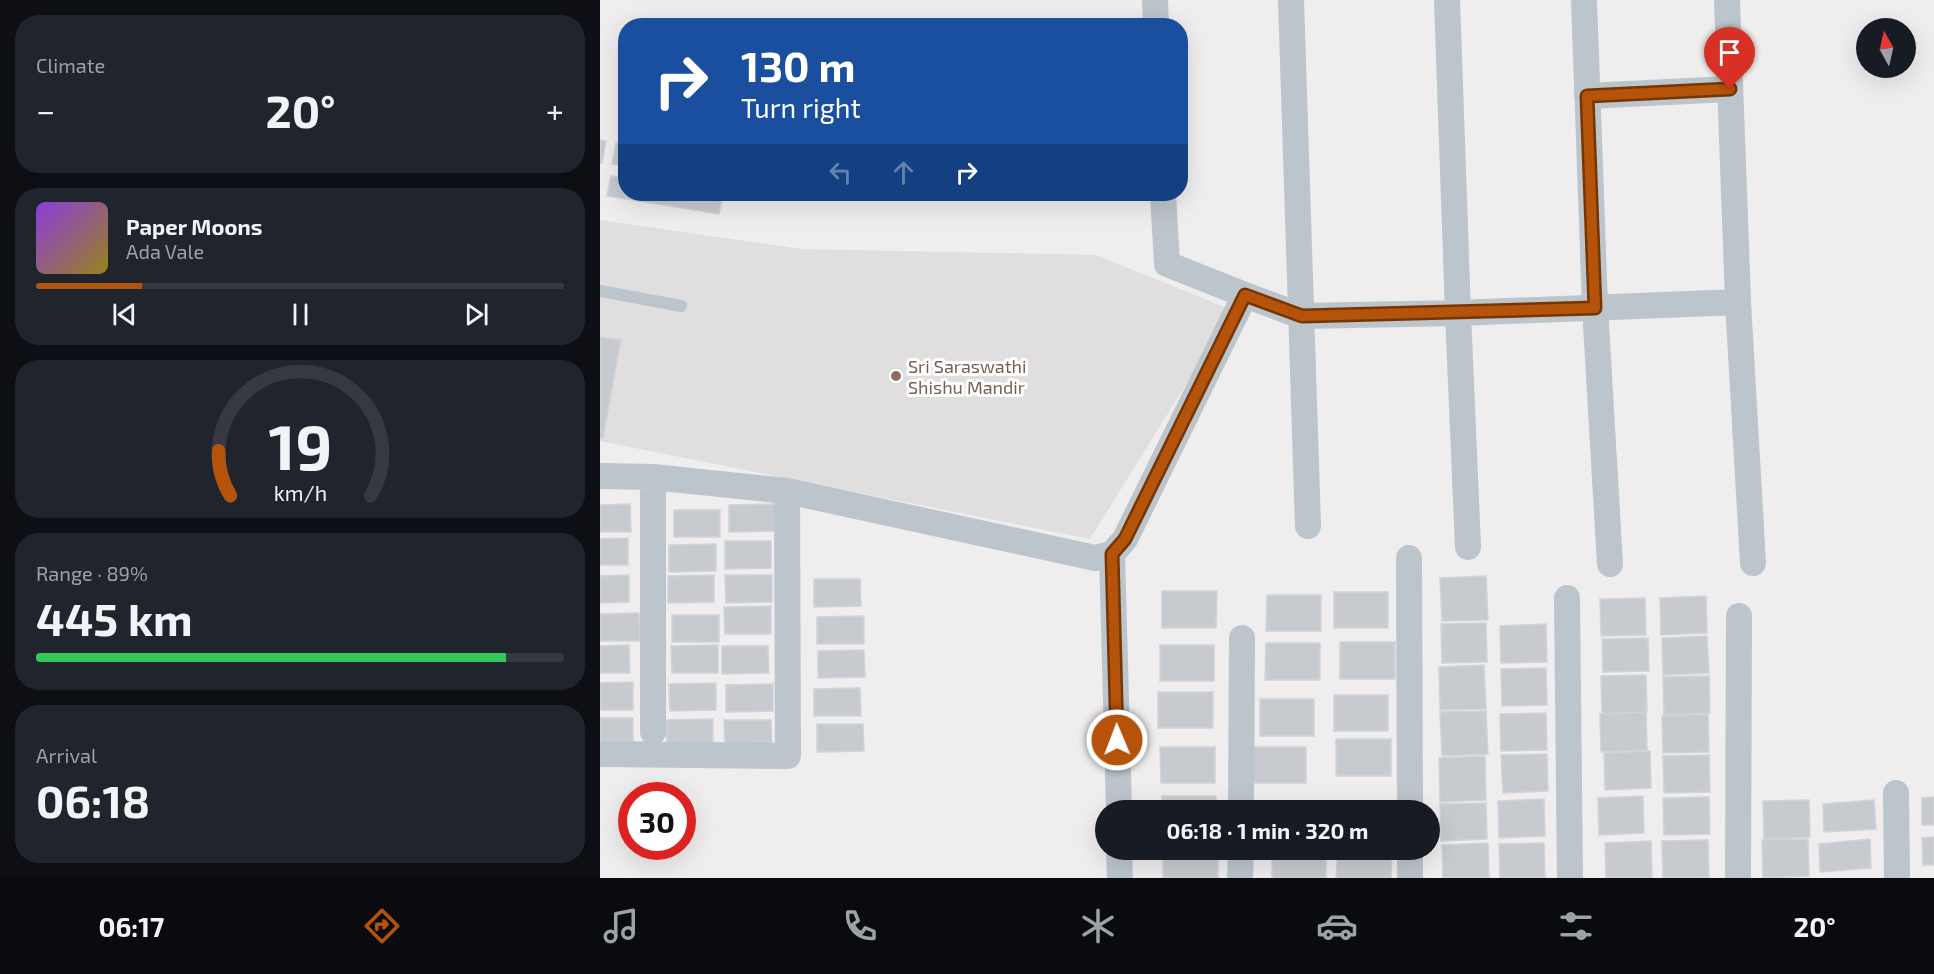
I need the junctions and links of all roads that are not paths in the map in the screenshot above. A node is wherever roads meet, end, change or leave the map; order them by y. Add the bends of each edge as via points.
1 (1155, 0) edge
2 (1291, 0) edge
3 (1447, 0) edge
4 (1584, 0) edge
5 (1727, 0) edge
6 (1156, 18) edge
7 (1730, 89) junction
8 (1587, 96) junction
9 (1163, 201) edge
10 (600, 291) edge
11 (1245, 295) junction
12 (1738, 302) junction
13 (681, 306) dead end
14 (1595, 308) junction
15 (1458, 313) junction
16 (1302, 316) junction
17 (600, 476) edge
18 (653, 477) junction
19 (787, 491) junction
20 (1308, 526) dead end
21 (1468, 547) dead end
22 (1112, 554) junction
23 (1409, 558) dead end
24 (1753, 563) dead end
25 (1610, 564) dead end
26 (1567, 598) dead end
27 (1739, 616) dead end
28 (1242, 638) dead end
29 (653, 732) dead end
30 (600, 754) edge
31 (1896, 794) dead end
32 (1119, 800) edge
33 (1241, 800) edge
34 (1410, 800) edge
35 (1119, 860) edge
36 (1241, 860) edge
37 (1410, 860) edge
38 (1120, 878) edge
39 (1240, 878) edge
40 (1410, 878) edge
41 (1570, 878) edge
42 (1738, 878) edge
43 (1897, 878) edge

1 - 6 street
2 - 16 street
3 - 15 street
4 - 8 street
5 - 7 street
7 - 8 street
7 - 12 street
8 - 14 street
9 - 11 street via 1167,264
10 - 13 lane
11 - 16 street
11 - 22 street via 1125,539
12 - 14 street
12 - 24 street
14 - 15 street
14 - 25 street
15 - 16 street
15 - 21 street
16 - 20 street
17 - 18 street
18 - 19 street
18 - 29 street
19 - 22 street via 1095,558
19 - 30 street via 788,756
22 - 32 street
23 - 34 street
26 - 41 street
27 - 42 street
28 - 33 street
31 - 43 street
35 - 38 street
36 - 39 street
37 - 40 street

